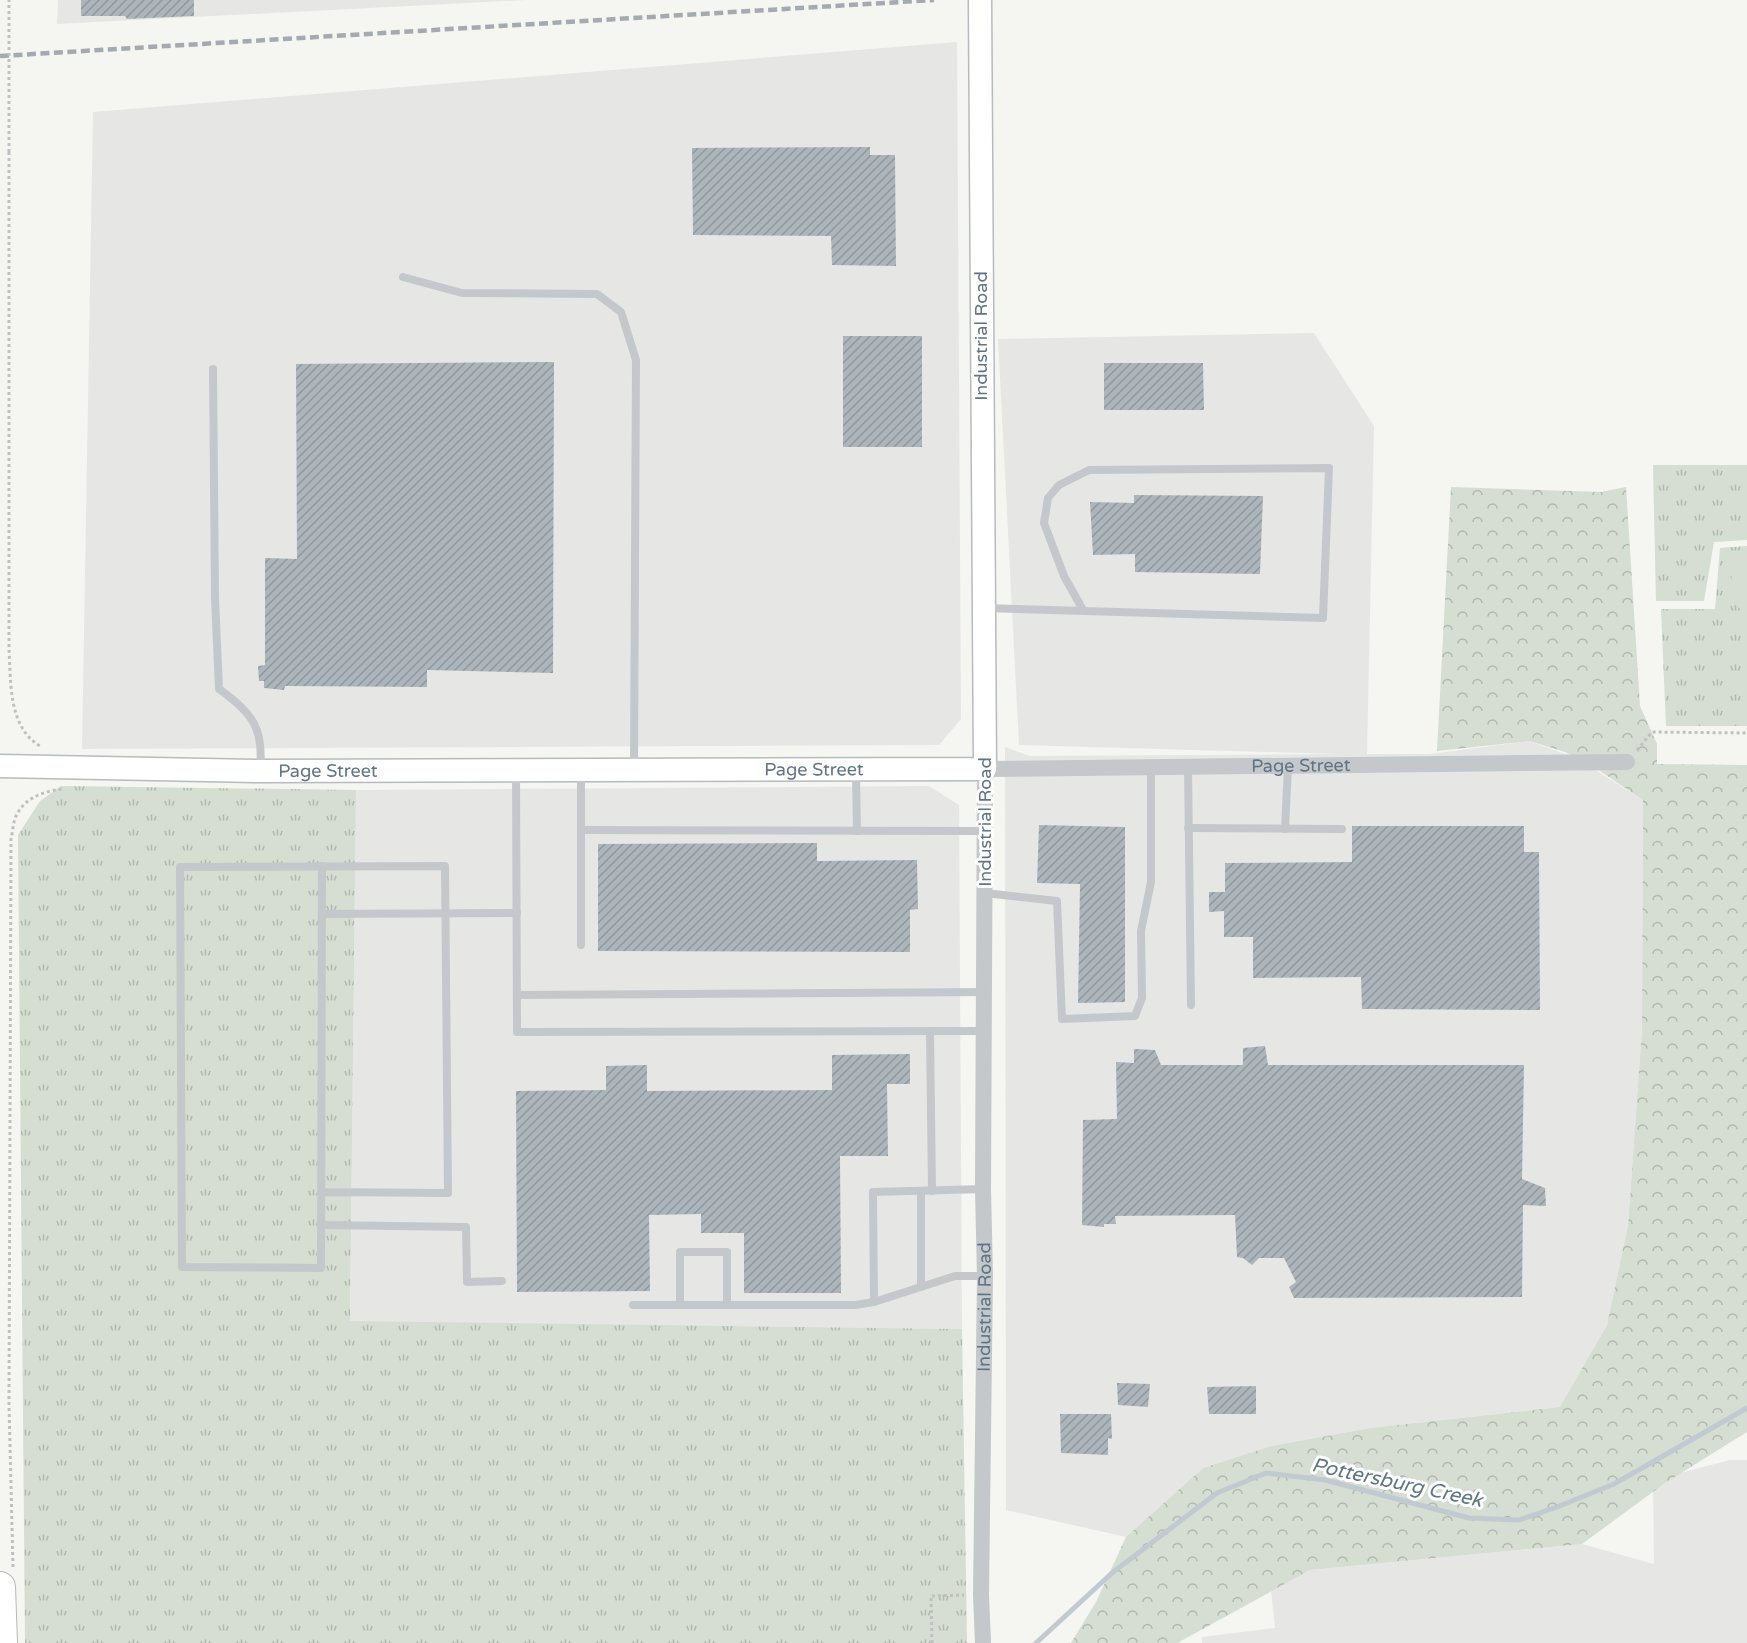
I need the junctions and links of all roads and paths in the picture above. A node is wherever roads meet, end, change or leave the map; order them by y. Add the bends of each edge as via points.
1 (9, 0) edge
2 (980, 0) edge
3 (403, 277) dead end
4 (213, 369) dead end
5 (983, 608) junction
6 (1083, 610) junction
7 (1747, 733) edge
8 (46, 749) dead end
9 (1628, 762) joint
10 (0, 766) edge
11 (1288, 766) junction
12 (1151, 767) junction
13 (1188, 767) junction
14 (516, 769) junction
15 (581, 769) junction
16 (634, 769) junction
17 (856, 769) junction
18 (985, 769) junction
19 (260, 771) junction
20 (62, 789) dead end
21 (1188, 828) junction
22 (1285, 829) junction
23 (581, 830) junction
24 (1342, 830) dead end
25 (857, 831) junction
26 (985, 831) junction
27 (322, 866) junction
28 (985, 893) junction
29 (517, 913) junction
30 (322, 914) junction
31 (446, 914) junction
32 (581, 945) dead end
33 (984, 992) junction
34 (517, 995) junction
35 (1191, 1005) dead end
36 (930, 1031) junction
37 (984, 1031) junction
38 (983, 1189) junction
39 (921, 1191) junction
40 (932, 1191) junction
41 (321, 1192) junction
42 (321, 1225) junction
43 (984, 1276) junction
44 (502, 1281) dead end
45 (921, 1287) junction
46 (874, 1302) junction
47 (633, 1305) dead end
48 (680, 1305) junction
49 (727, 1305) junction
50 (7, 1579) edge
51 (981, 1595) junction
52 (2, 1643) edge
53 (932, 1643) edge
54 (983, 1643) edge

1 - 8 path, bridge via 9,649 12,702 23,729 33,742
2 - 5 street, Industrial Road
3 - 16 lane via 462,293 597,294 621,312 636,360
4 - 19 lane via 219,689 252,719 259,732
5 - 6 lane
5 - 18 street, Industrial Road
6 - 6 lane via 1323,618 1329,468 1089,470 1059,485 1048,498 1044,523 1064,576
7 - 9 path via 1652,732
9 - 11 street, Page Street
10 - 19 street, Page Street
11 - 13 street, Page Street
11 - 22 lane
12 - 13 street, Page Street
12 - 18 street, Page Street
12 - 28 lane via 1151,882 1141,931 1142,998 1135,1016 1062,1019 1057,901
13 - 21 lane
14 - 15 street, Page Street
14 - 19 street, Page Street
14 - 29 lane
15 - 16 street, Page Street
15 - 23 lane
16 - 17 street, Page Street
17 - 18 street, Page Street
17 - 25 lane
18 - 26 street, Industrial Road
20 - 50 path via 46,791 27,802 16,815 11,839
21 - 22 lane
21 - 35 lane
22 - 24 lane
23 - 25 lane
23 - 32 lane
25 - 26 lane
26 - 28 street, Industrial Road
27 - 30 lane
27 - 31 lane via 445,866
27 - 42 lane via 180,867 182,1267 321,1268
28 - 33 street, Industrial Road
29 - 31 lane
29 - 34 lane
30 - 31 lane
30 - 41 lane
31 - 41 lane via 448,1193
33 - 34 lane
33 - 37 street, Industrial Road
34 - 36 lane via 517,1032
36 - 37 lane
36 - 40 lane
37 - 38 street, Industrial Road
38 - 40 lane
38 - 43 street, Industrial Road
39 - 40 lane
39 - 45 lane
39 - 46 lane via 873,1192
41 - 42 lane
42 - 44 lane via 466,1227 467,1282
43 - 45 lane via 955,1276
43 - 51 street, Industrial Road
45 - 46 lane
46 - 49 lane
47 - 48 lane
48 - 49 lane
48 - 49 lane via 680,1252 727,1252
50 - 52 highway
51 - 53 path via 931,1596
51 - 54 street, Industrial Road

